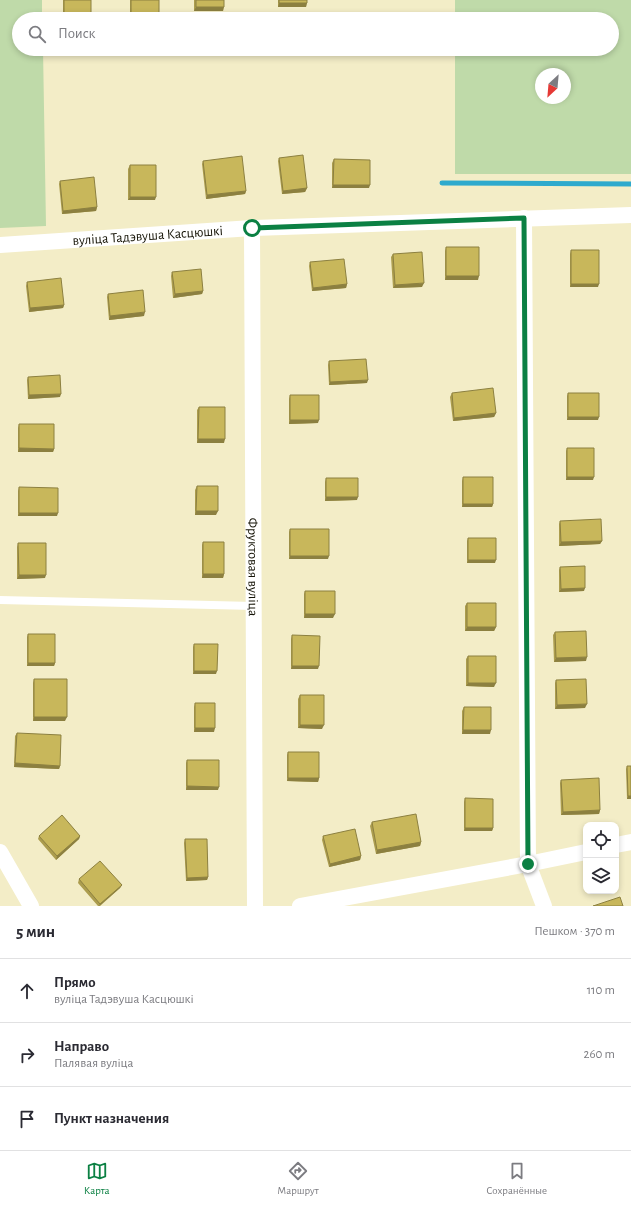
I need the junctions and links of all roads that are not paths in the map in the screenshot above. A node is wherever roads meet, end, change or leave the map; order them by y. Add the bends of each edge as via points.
1 (631, 215) edge
2 (524, 218) junction
3 (252, 228) junction
4 (0, 245) edge
5 (0, 600) edge
6 (254, 606) junction
7 (631, 842) edge
8 (619, 844) edge
9 (0, 852) edge
10 (583, 853) edge
11 (528, 864) junction
12 (32, 906) edge
13 (255, 906) edge
14 (300, 906) edge
15 (544, 906) edge

1 - 2 street, вуліца Тадэвуша Касцюшкі
2 - 3 street, вуліца Тадэвуша Касцюшкі
2 - 11 street
3 - 4 street, вуліца Тадэвуша Касцюшкі
3 - 6 street, Фруктовая вуліца
5 - 6 lane
6 - 13 street, Фруктовая вуліца
7 - 8 street
9 - 12 street
10 - 11 street
11 - 14 street
11 - 15 street

